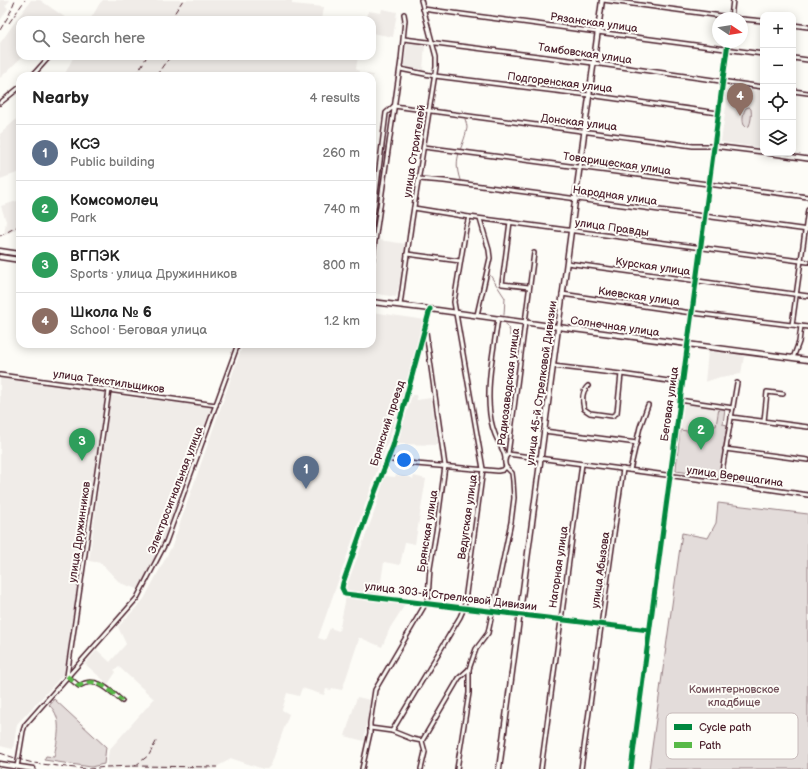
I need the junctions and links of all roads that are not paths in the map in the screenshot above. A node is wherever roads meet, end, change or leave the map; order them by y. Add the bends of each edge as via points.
1 (421, 0) edge
2 (602, 0) edge
3 (733, 0) edge
4 (423, 9) junction
5 (732, 12) edge
6 (404, 14) dead end
7 (712, 15) edge
8 (748, 20) edge
9 (760, 21) edge
10 (796, 25) edge
11 (808, 27) edge
12 (597, 32) junction
13 (404, 38) junction
14 (432, 42) junction
15 (727, 49) junction
16 (760, 54) edge
17 (796, 58) edge
18 (46, 60) edge
19 (808, 60) edge
20 (593, 63) junction
21 (400, 69) junction
22 (36, 72) edge
23 (435, 76) junction
24 (722, 81) junction
25 (760, 87) edge
26 (16, 90) edge
27 (796, 91) edge
28 (808, 93) edge
29 (589, 95) junction
30 (0, 102) edge
31 (394, 106) junction
32 (429, 111) junction
33 (718, 113) junction
34 (385, 127) junction
35 (584, 131) junction
36 (390, 136) junction
37 (713, 146) junction
38 (424, 147) junction
39 (760, 152) edge
40 (788, 156) edge
41 (808, 159) edge
42 (579, 166) junction
43 (419, 179) junction
44 (709, 184) junction
45 (376, 195) edge
46 (808, 197) edge
47 (575, 198) junction
48 (414, 208) junction
49 (808, 210) edge
50 (704, 216) junction
51 (470, 218) junction
52 (480, 219) junction
53 (510, 222) junction
54 (807, 229) edge
55 (571, 230) junction
56 (376, 234) edge
57 (700, 248) junction
58 (0, 251) edge
59 (16, 253) edge
60 (534, 253) dead end
61 (407, 254) junction
62 (0, 257) edge
63 (16, 259) edge
64 (460, 261) junction
65 (801, 261) junction
66 (808, 262) edge
67 (567, 263) junction
68 (696, 281) junction
69 (529, 287) junction
70 (562, 294) junction
71 (796, 294) junction
72 (808, 296) edge
73 (376, 302) edge
74 (400, 305) junction
75 (430, 309) junction
76 (456, 312) junction
77 (692, 312) junction
78 (477, 315) junction
79 (498, 318) junction
80 (525, 322) junction
81 (792, 325) junction
82 (801, 326) junction
83 (558, 327) junction
84 (808, 327) edge
85 (425, 330) junction
86 (688, 345) junction
87 (237, 348) edge
88 (793, 358) junction
89 (808, 360) edge
90 (553, 366) junction
91 (620, 374) junction
92 (0, 375) edge
93 (682, 383) junction
94 (737, 383) dead end
95 (588, 386) dead end
96 (109, 390) junction
97 (783, 394) dead end
98 (679, 400) junction
99 (216, 405) junction
100 (648, 405) dead end
101 (733, 408) junction
102 (731, 417) junction
103 (764, 421) junction
104 (808, 427) edge
105 (544, 431) junction
106 (637, 443) junction
107 (725, 449) junction
108 (508, 454) junction
109 (505, 458) junction
110 (540, 458) junction
111 (387, 459) junction
112 (808, 460) edge
113 (582, 464) junction
114 (446, 466) junction
115 (506, 467) junction
116 (483, 469) junction
117 (623, 470) junction
118 (630, 470) junction
119 (669, 475) junction
120 (718, 482) junction
121 (808, 495) edge
122 (345, 594) joint
123 (426, 603) junction
124 (464, 608) junction
125 (492, 612) junction
126 (520, 614) junction
127 (561, 619) junction
128 (601, 624) junction
129 (649, 630) junction
130 (469, 669) junction
131 (67, 676) junction
132 (122, 701) dead end
133 (370, 728) junction
134 (392, 731) junction
135 (422, 741) junction
136 (0, 764) edge
137 (17, 767) junction
138 (33, 769) edge
139 (362, 769) edge
140 (421, 769) edge
141 (457, 769) edge
142 (499, 769) edge
143 (541, 769) edge
144 (581, 769) edge
145 (630, 769) edge

1 - 4 street, улица Строителей
2 - 7 street
2 - 12 main road, улица 45-й Стрелковой Дивизии
3 - 5 street
4 - 12 street, Рязанская улица
4 - 14 street, улица Строителей
6 - 13 street
8 - 9 street
10 - 11 street
12 - 15 street, Рязанская улица
12 - 20 main road, улица 45-й Стрелковой Дивизии
13 - 14 street, Тамбовская улица
13 - 21 street
14 - 20 street, Тамбовская улица
14 - 23 street, улица Строителей via 436,57
15 - 16 street, Рязанская улица
15 - 24 street, Беговая улица
17 - 19 street
18 - 22 street
20 - 24 street, Тамбовская улица
20 - 29 main road, улица 45-й Стрелковой Дивизии
21 - 23 street, Подгоренская улица
21 - 31 street
23 - 29 street, Подгоренская улица
23 - 32 street, улица Строителей
24 - 25 street, Тамбовская улица
24 - 33 street, Беговая улица
26 - 30 street
27 - 28 street
29 - 33 street, Подгоренская улица
29 - 35 main road, улица 45-й Стрелковой Дивизии
31 - 32 street, Донская улица
31 - 34 street via 386,113
31 - 36 street
32 - 35 street, Донская улица
32 - 38 street, улица Строителей
33 - 37 street, Беговая улица
34 - 36 street
34 - 45 street
35 - 37 street, Донская улица via 693,146
35 - 42 main road, улица 45-й Стрелковой Дивизии
36 - 56 street
37 - 39 street, Донская улица
37 - 44 street, Беговая улица
38 - 42 street, Товарищеская улица
38 - 43 street, улица Строителей
40 - 41 street
42 - 44 street, Товарищеская улица
42 - 47 main road, улица 45-й Стрелковой Дивизии
43 - 47 street, Народная улица via 444,180
43 - 48 street, улица Строителей
44 - 46 street, Товарищеская улица
44 - 50 street, Беговая улица
47 - 50 street, Народная улица
47 - 55 main road, улица 45-й Стрелковой Дивизии
48 - 51 street, улица Правды
48 - 61 street, улица Строителей
49 - 54 street
50 - 54 street, Народная улица
50 - 57 street, Беговая улица
51 - 52 street, улица Правды
51 - 64 street, Ведугская улица
52 - 53 street, улица Правды
52 - 78 street via 490,258
53 - 55 street, улица Правды
53 - 69 street via 502,284
54 - 65 street
55 - 57 street, улица Правды
55 - 67 main road, улица 45-й Стрелковой Дивизии
57 - 65 street, улица Правды
57 - 68 street, Беговая улица
58 - 59 main road
60 - 69 street, Радиозаводская улица
61 - 64 street
61 - 74 street, улица Строителей
62 - 63 main road
64 - 76 street, Ведугская улица via 454,297
65 - 66 street, улица Правды
65 - 71 street
67 - 68 street, Курская улица
67 - 70 main road, улица 45-й Стрелковой Дивизии
68 - 71 street, Курская улица
68 - 77 street, Беговая улица
69 - 80 street, Радиозаводская улица
70 - 77 street, Киевская улица
70 - 83 main road, улица 45-й Стрелковой Дивизии
71 - 72 street, Курская улица
71 - 81 street
73 - 74 main road, Солнечная улица
74 - 75 main road, Солнечная улица
75 - 76 main road, Солнечная улица
75 - 85 street, Брянский проезд
76 - 78 main road, Солнечная улица
76 - 116 street, Ведугская улица
77 - 81 street, Киевская улица
77 - 86 street, Беговая улица
78 - 79 main road, Солнечная улица
79 - 80 main road, Солнечная улица
79 - 109 street via 489,383 490,415 494,433
80 - 83 main road, Солнечная улица
80 - 108 street, Радиозаводская улица
81 - 82 street, Киевская улица
82 - 84 street, Киевская улица
82 - 88 street
83 - 86 main road, Солнечная улица
83 - 90 main road, улица 45-й Стрелковой Дивизии
85 - 111 street, Брянский проезд via 393,446
85 - 114 street, Брянская улица
86 - 88 main road, Солнечная улица
86 - 93 street, Беговая улица
87 - 99 street, Электросигнальная улица
88 - 89 main road, Солнечная улица
90 - 91 street
90 - 105 main road, улица 45-й Стрелковой Дивизии
91 - 93 street
91 - 95 street via 615,415 590,413 584,409 584,391
92 - 96 street, улица Текстильщиков
93 - 98 street, Беговая улица
94 - 101 street
96 - 99 street, улица Текстильщиков
96 - 131 street, улица Дружинников
97 - 103 street via 768,392
98 - 101 street
98 - 119 street, Беговая улица
99 - 131 street, Электросигнальная улица via 166,542 143,589
100 - 106 street, Беговая улица
101 - 102 street
102 - 103 street
102 - 107 street
103 - 104 street
105 - 106 street
105 - 110 main road, улица 45-й Стрелковой Дивизии
106 - 118 street, Беговая улица
107 - 112 street
107 - 120 street
108 - 109 street
108 - 110 street, улица Верещагина
109 - 115 street
110 - 113 street, улица Верещагина
110 - 126 main road, улица 45-й Стрелковой Дивизии
111 - 114 street
111 - 122 street, Брянский проезд via 343,583
113 - 117 street, улица Верещагина
113 - 127 street, Нагорная улица
114 - 116 street
114 - 123 street, Брянская улица
115 - 116 street via 503,470
115 - 125 street via 512,473 512,522
116 - 124 street, Ведугская улица
117 - 118 street, улица Верещагина
117 - 128 street, улица Абызова
118 - 119 street, улица Верещагина
119 - 120 street, улица Верещагина
119 - 129 street, Беговая улица
120 - 121 street, улица Верещагина
122 - 123 street, улица 303-й Стрелковой Дивизии
123 - 124 street, улица 303-й Стрелковой Дивизии
123 - 133 street, Брянская улица via 375,690
124 - 125 street, улица 303-й Стрелковой Дивизии
124 - 134 street, Ведугская улица
125 - 126 street, улица 303-й Стрелковой Дивизии
125 - 130 street via 488,633 476,648
126 - 127 street, улица 303-й Стрелковой Дивизии
126 - 142 main road, улица 45-й Стрелковой Дивизии
127 - 128 street, улица 303-й Стрелковой Дивизии
127 - 143 street, Нагорная улица
128 - 129 street, улица 303-й Стрелковой Дивизии
128 - 144 street, улица Абызова
129 - 145 street, Беговая улица
130 - 135 street via 459,678
130 - 141 street via 469,694
131 - 132 street via 79,686 89,681 96,682
131 - 137 street, Электросигнальная улица via 25,725
133 - 134 street
133 - 139 street, Брянская улица
134 - 135 street
135 - 140 street via 425,752
136 - 137 main road
137 - 138 main road

